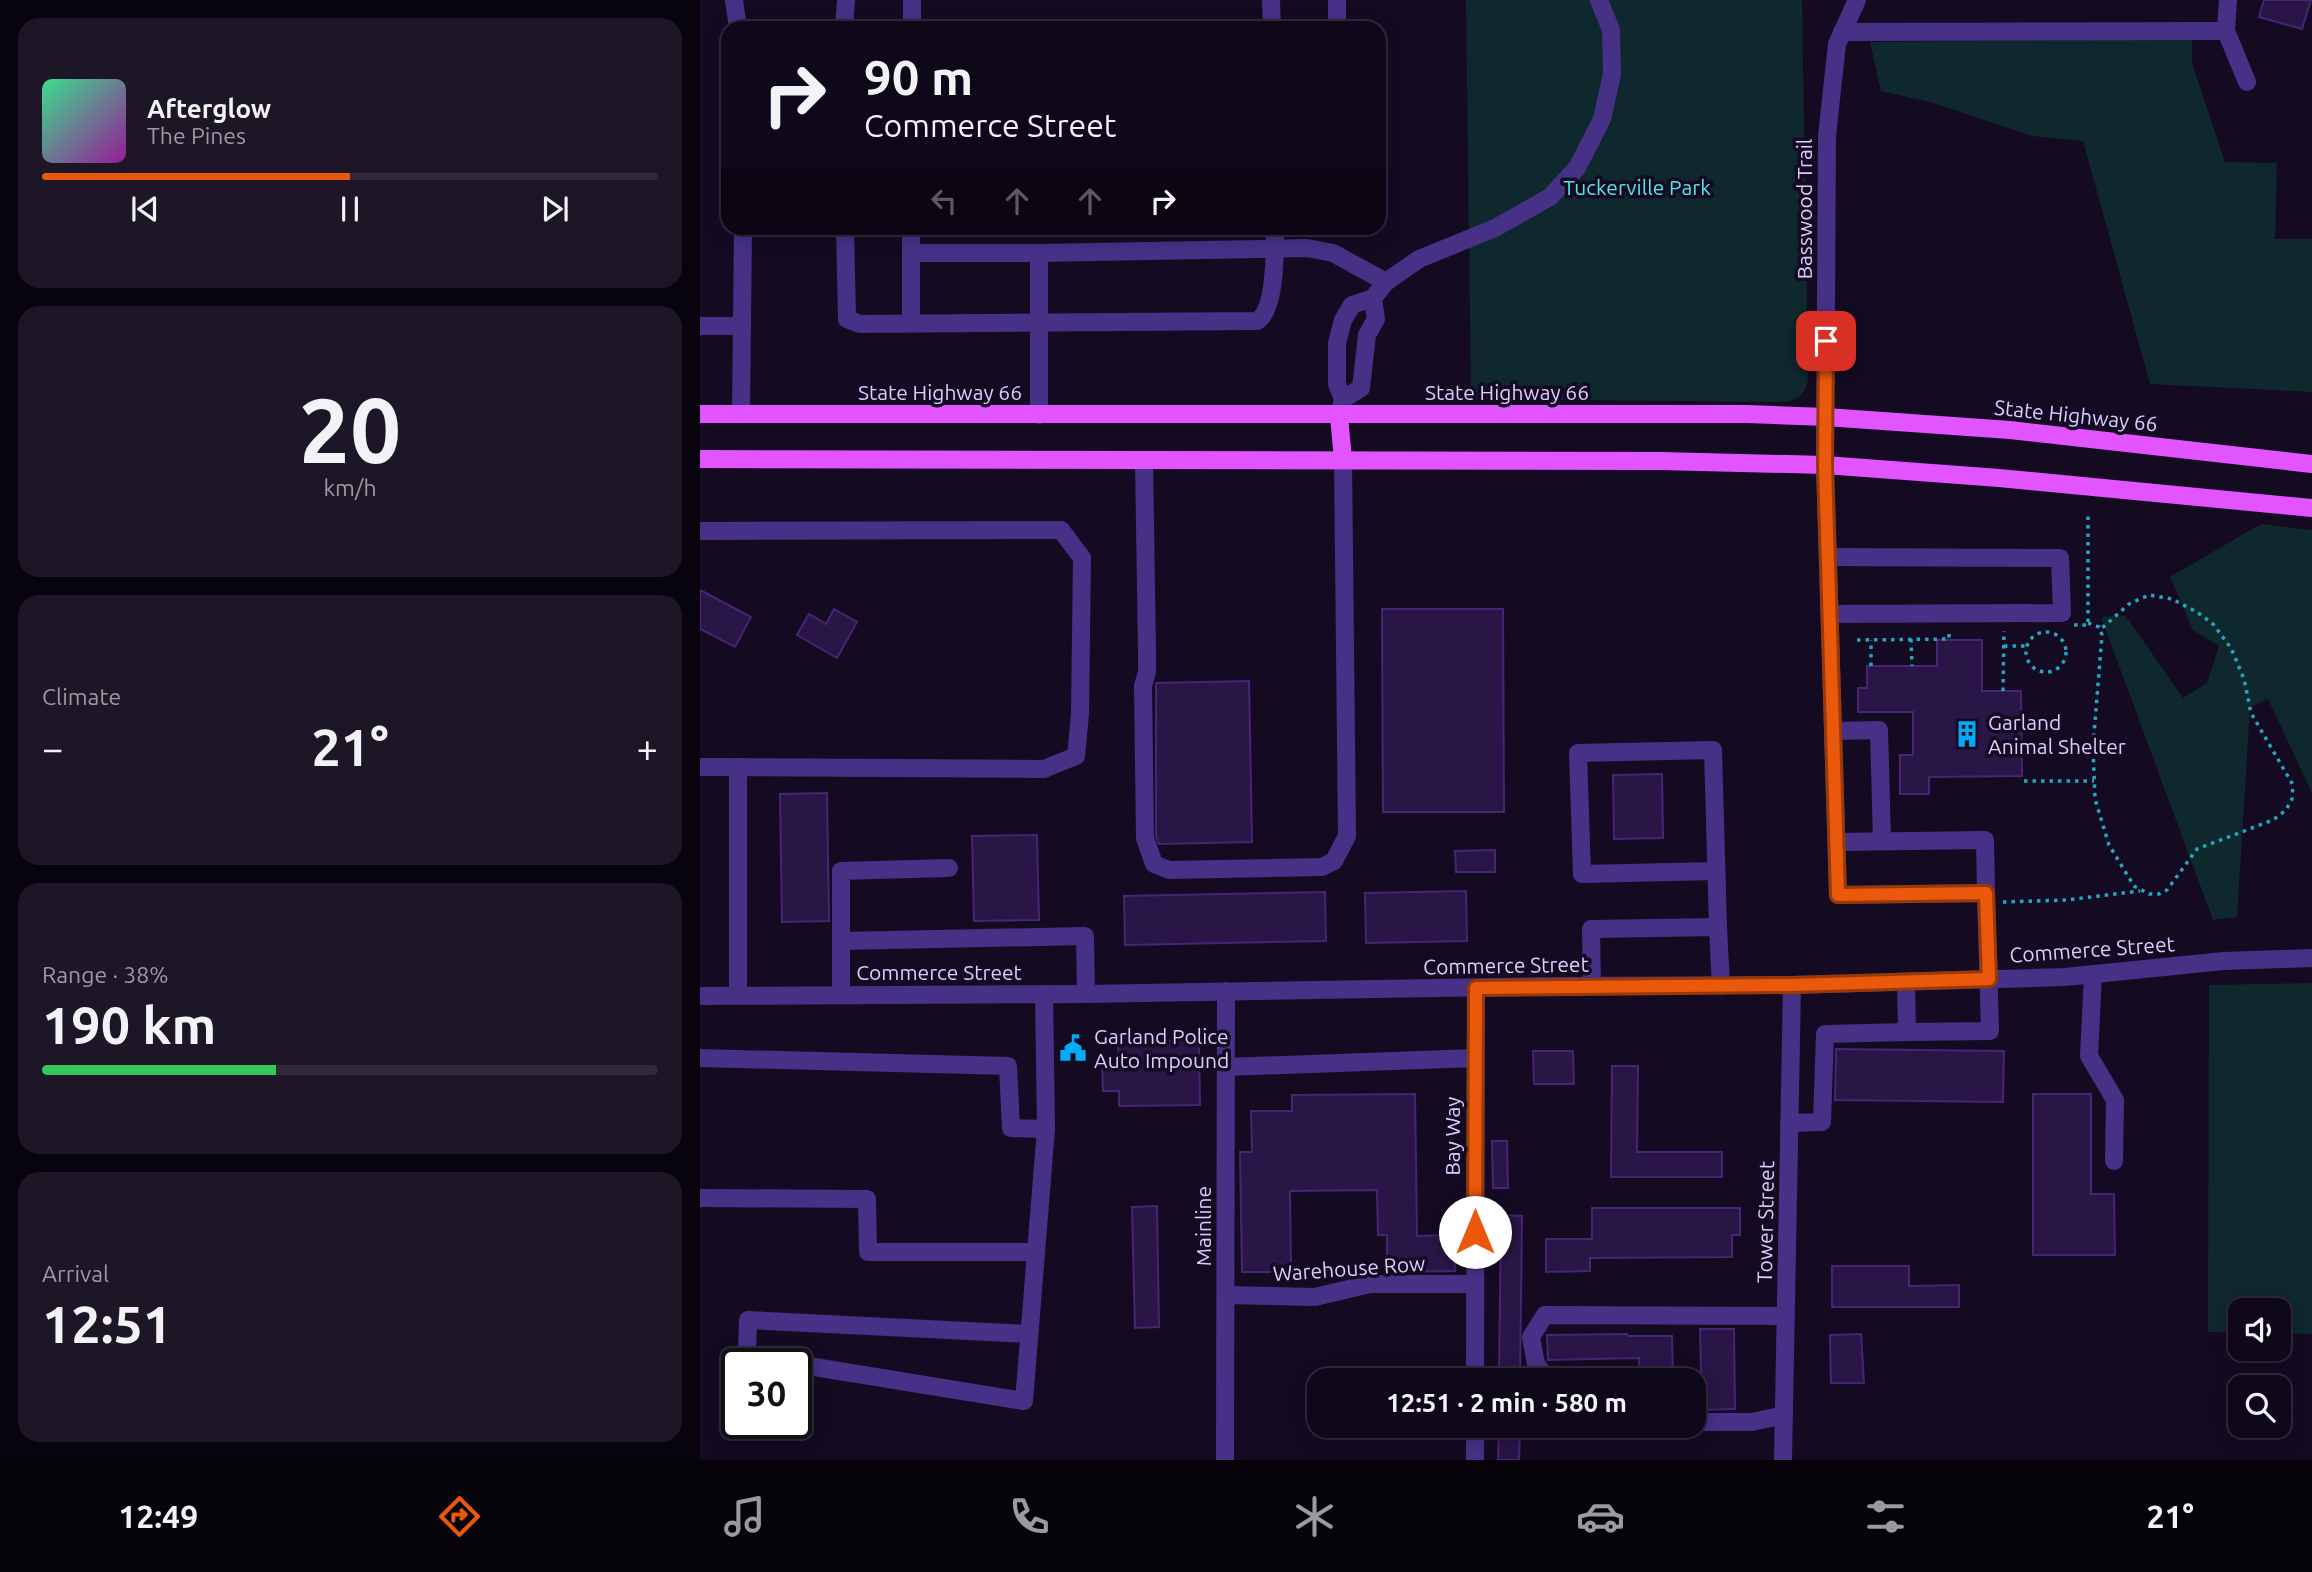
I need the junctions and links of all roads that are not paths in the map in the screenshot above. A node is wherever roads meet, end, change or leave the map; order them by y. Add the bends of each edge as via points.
1 (734, 0) edge
2 (846, 0) edge
3 (912, 0) edge
4 (1271, 0) edge
5 (1337, 0) edge
6 (1599, 0) edge
7 (1857, 0) edge
8 (2228, 0) edge
9 (737, 21) edge
10 (844, 21) edge
11 (912, 21) edge
12 (1272, 21) edge
13 (1337, 21) edge
14 (2226, 31) junction
15 (1842, 32) junction
16 (2247, 82) dead end
17 (743, 235) edge
18 (845, 235) edge
19 (911, 235) edge
20 (1275, 235) edge
21 (1276, 249) junction
22 (911, 253) junction
23 (1039, 253) junction
24 (1386, 282) junction
25 (1373, 298) junction
26 (1039, 322) junction
27 (911, 323) junction
28 (700, 326) edge
29 (742, 326) junction
30 (1341, 407) junction
31 (700, 414) edge
32 (741, 414) junction
33 (1039, 415) junction
34 (1826, 417) junction
35 (700, 459) edge
36 (1144, 460) junction
37 (1343, 460) junction
38 (2312, 464) edge
39 (1825, 465) junction
40 (2312, 508) edge
41 (700, 531) edge
42 (1828, 557) junction
43 (1830, 614) junction
44 (1833, 731) junction
45 (700, 767) edge
46 (738, 767) junction
47 (1882, 841) junction
48 (1837, 842) junction
49 (949, 868) dead end
50 (1716, 871) junction
51 (1986, 893) junction
52 (1718, 927) junction
53 (841, 941) junction
54 (2312, 958) edge
55 (2094, 974) junction
56 (1989, 979) junction
57 (1906, 982) junction
58 (1792, 985) junction
59 (1592, 986) junction
60 (1721, 986) junction
61 (1476, 988) junction
62 (1226, 992) junction
63 (1044, 994) junction
64 (1086, 994) junction
65 (841, 995) junction
66 (700, 996) edge
67 (738, 996) junction
68 (1907, 1032) junction
69 (700, 1058) edge
70 (1475, 1058) junction
71 (1226, 1067) junction
72 (1789, 1123) junction
73 (1046, 1129) junction
74 (2114, 1161) dead end
75 (700, 1198) edge
76 (1035, 1252) junction
77 (1475, 1284) junction
78 (1226, 1295) junction
79 (1786, 1316) junction
80 (1029, 1334) junction
81 (747, 1348) edge
82 (812, 1366) edge
83 (1475, 1368) edge
84 (1539, 1368) edge
85 (1784, 1415) junction
86 (1706, 1422) edge
87 (1475, 1438) edge
88 (1225, 1460) edge
89 (1475, 1460) edge
90 (1783, 1460) edge

1 - 9 street
2 - 10 street
3 - 11 street
4 - 12 street
5 - 13 street
6 - 24 street via 1611,30 1612,74 1602,119 1577,168 1550,197 1495,228 1419,259
7 - 15 street, Basswood Trail
8 - 14 street
14 - 15 street
14 - 16 street
15 - 34 street, Basswood Trail via 1827,136
17 - 29 street
18 - 27 street via 847,319 860,324
19 - 22 street
20 - 21 street
21 - 23 street
21 - 24 street via 1333,253
21 - 26 street via 1269,303 1264,317 1257,321
22 - 23 street
22 - 27 street
23 - 26 street
24 - 25 street
25 - 30 street via 1376,319 1367,335 1361,388
25 - 30 street via 1352,305 1343,320 1337,343
26 - 27 street
26 - 33 street
28 - 29 street
29 - 32 street
30 - 33 main road, State Highway 66
30 - 34 main road, State Highway 66
30 - 37 main road
31 - 32 main road, State Highway 66
32 - 33 main road, State Highway 66
34 - 38 main road, State Highway 66 via 2010,430
34 - 39 street, Basswood Trail
35 - 36 main road
36 - 37 main road
36 - 37 street via 1145,838 1154,864 1169,870 1322,867 1334,861 1347,836
37 - 39 main road
39 - 40 main road
39 - 42 street, Basswood Trail
41 - 46 street via 1061,530 1082,558 1076,756 1044,769
42 - 43 street, Basswood Trail
42 - 43 street via 2060,558 2062,613
43 - 44 street, Basswood Trail
44 - 47 street via 1879,730
44 - 48 street, Basswood Trail
45 - 46 street
46 - 67 street
47 - 48 street
47 - 51 street via 1985,840
48 - 51 street, Basswood Trail via 1838,895
49 - 53 street via 841,871
50 - 50 street via 1713,750 1578,753 1582,874
50 - 52 street
51 - 56 street
52 - 59 street via 1591,929
52 - 60 street
53 - 64 street via 1085,936
53 - 65 street
54 - 55 street, Commerce Street
55 - 56 street, Commerce Street
55 - 74 street via 2090,1056 2115,1100
56 - 57 street, Commerce Street
56 - 68 street via 1990,1031
57 - 58 street, Commerce Street
57 - 68 street
58 - 60 street, Commerce Street
58 - 72 street, Tower Street
59 - 60 street, Commerce Street
59 - 61 street, Commerce Street
61 - 62 street, Commerce Street
61 - 70 street, Bay Way
62 - 64 street, Commerce Street
62 - 71 street, Mainline
63 - 64 street, Commerce Street
63 - 65 street, Commerce Street
63 - 73 street
65 - 67 street, Commerce Street
66 - 67 street, Commerce Street
68 - 72 street via 1825,1034 1822,1122
69 - 73 street via 1008,1066 1011,1128
70 - 71 street
70 - 77 street, Bay Way
71 - 78 street, Mainline
72 - 79 street, Tower Street
73 - 76 street
75 - 76 street via 867,1199 868,1252
76 - 80 street
77 - 78 street, Warehouse Row via 1370,1284 1315,1297
77 - 83 street, Bay Way
78 - 88 street, Mainline
79 - 84 street via 1545,1315 1531,1337
79 - 85 street, Tower Street
80 - 81 street via 748,1320
80 - 82 street via 1024,1401
85 - 86 street via 1752,1422
85 - 90 street, Tower Street
87 - 89 street

